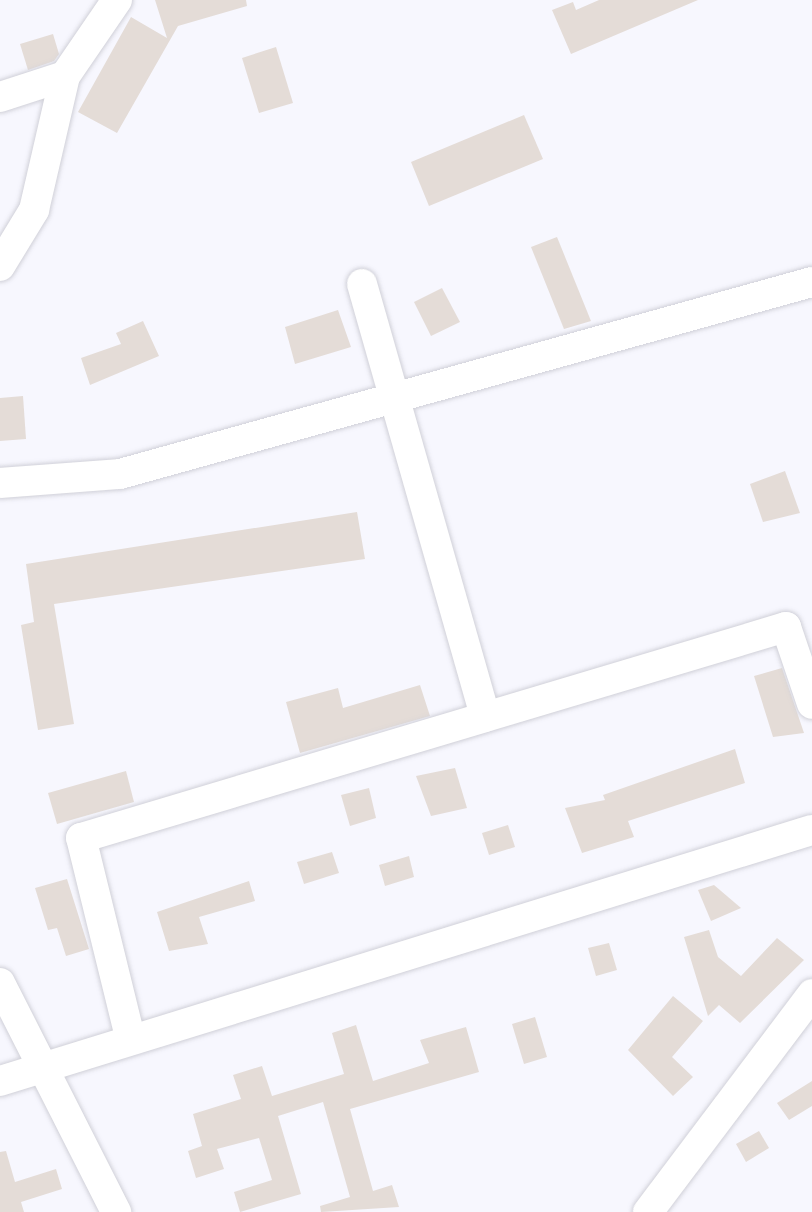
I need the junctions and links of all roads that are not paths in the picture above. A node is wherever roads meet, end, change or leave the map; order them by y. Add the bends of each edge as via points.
1 (117, 0) edge
2 (65, 76) junction
3 (0, 97) edge
4 (0, 266) edge
5 (812, 282) edge
6 (362, 284) dead end
7 (394, 398) junction
8 (0, 483) edge
9 (812, 704) edge
10 (485, 717) junction
11 (812, 830) edge
12 (0, 983) edge
13 (812, 994) edge
14 (130, 1037) junction
15 (39, 1068) junction
16 (0, 1081) edge
17 (116, 1212) edge
18 (648, 1212) edge

1 - 2 street
2 - 3 street
2 - 4 street via 34,210
5 - 7 street
6 - 7 street
7 - 8 street via 120,474
7 - 10 street
9 - 10 street via 786,627
10 - 14 street via 81,838
11 - 14 street
12 - 15 street
13 - 18 street
14 - 15 street
15 - 16 street
15 - 17 street via 81,1137

